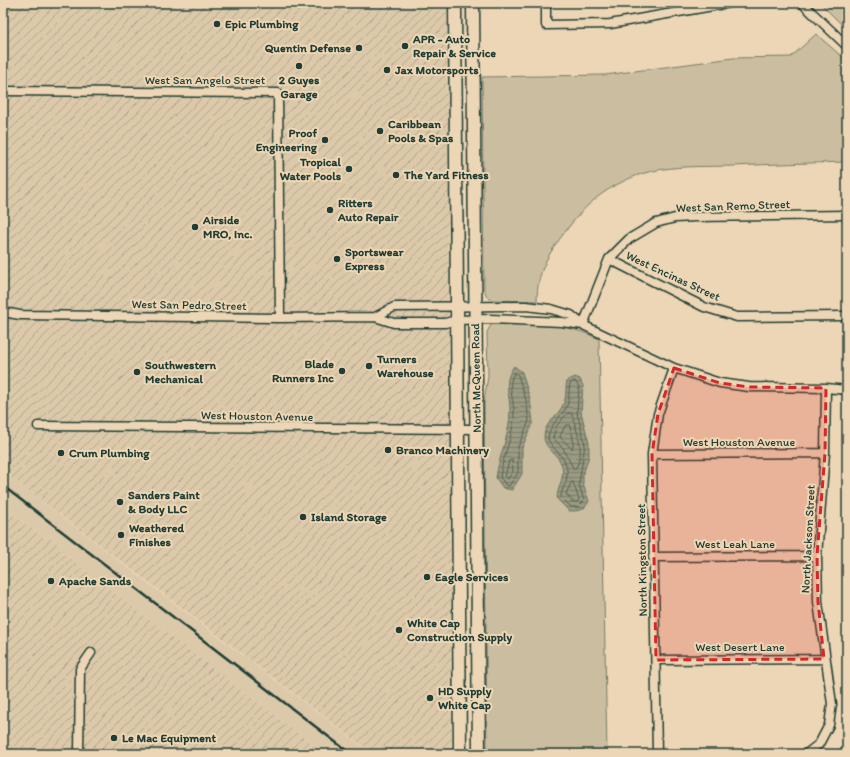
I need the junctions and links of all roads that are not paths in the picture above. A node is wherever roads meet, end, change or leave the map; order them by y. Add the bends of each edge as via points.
1 (455, 3) edge
2 (473, 3) edge
3 (546, 3) edge
4 (730, 3) edge
5 (802, 3) edge
6 (847, 46) edge
7 (3, 91) edge
8 (847, 215) edge
9 (609, 259) junction
10 (457, 306) junction
11 (475, 306) junction
12 (3, 312) edge
13 (847, 316) edge
14 (375, 317) junction
15 (280, 318) junction
16 (457, 320) junction
17 (475, 320) junction
18 (583, 326) junction
19 (674, 368) junction
20 (826, 388) junction
21 (847, 390) edge
22 (38, 426) dead end
23 (457, 429) junction
24 (476, 429) junction
25 (825, 453) junction
26 (652, 454) junction
27 (817, 556) junction
28 (654, 557) junction
29 (91, 653) dead end
30 (824, 659) junction
31 (656, 660) junction
32 (478, 663) junction
33 (459, 664) junction
34 (79, 754) edge
35 (460, 754) edge
36 (479, 754) edge
37 (657, 754) edge
38 (806, 754) edge

1 - 10 main road, North McQueen Road
2 - 11 main road, North McQueen Road
3 - 4 street via 546,25 610,24
5 - 6 street
7 - 15 street, West San Angelo Street via 278,93
8 - 9 street, West San Remo Street via 675,218 656,223 629,239
9 - 13 street, West Encinas Street via 704,307 737,317
9 - 18 street, West San Remo Street
10 - 11 street, West San Pedro Street
10 - 14 street, West San Pedro Street via 394,307
10 - 16 main road, North McQueen Road
11 - 17 main road, North McQueen Road
11 - 18 street, West San Pedro Street via 526,306 551,310 571,316
12 - 15 street, West San Pedro Street via 20,315
14 - 15 street, West San Pedro Street
14 - 16 street, West San Pedro Street via 394,323 445,323
16 - 17 street, West San Pedro Street
16 - 23 main road, North McQueen Road
17 - 18 street, West San Pedro Street via 537,320
17 - 24 main road, North McQueen Road
18 - 19 street, West San Pedro Street
19 - 20 street, West San Pedro Street via 720,383 748,387
19 - 26 street, North Kingston Street via 658,414
20 - 21 street, West San Pedro Street
20 - 25 street, North Jackson Street
22 - 23 street, West Houston Avenue
23 - 24 street, West Houston Avenue
23 - 33 main road, North McQueen Road
24 - 32 main road, North McQueen Road
25 - 26 street, West Houston Avenue
25 - 27 street, North Jackson Street
26 - 28 street, North Kingston Street
27 - 28 street, West Leah Lane
27 - 30 street, North Jackson Street via 818,602
28 - 31 street, North Kingston Street
29 - 34 street via 80,669
30 - 31 street, West Desert Lane
30 - 38 street, North Jackson Street via 832,704 829,725 819,744
31 - 37 street, North Kingston Street
32 - 33 main road
32 - 36 main road, North McQueen Road
33 - 35 main road, North McQueen Road

